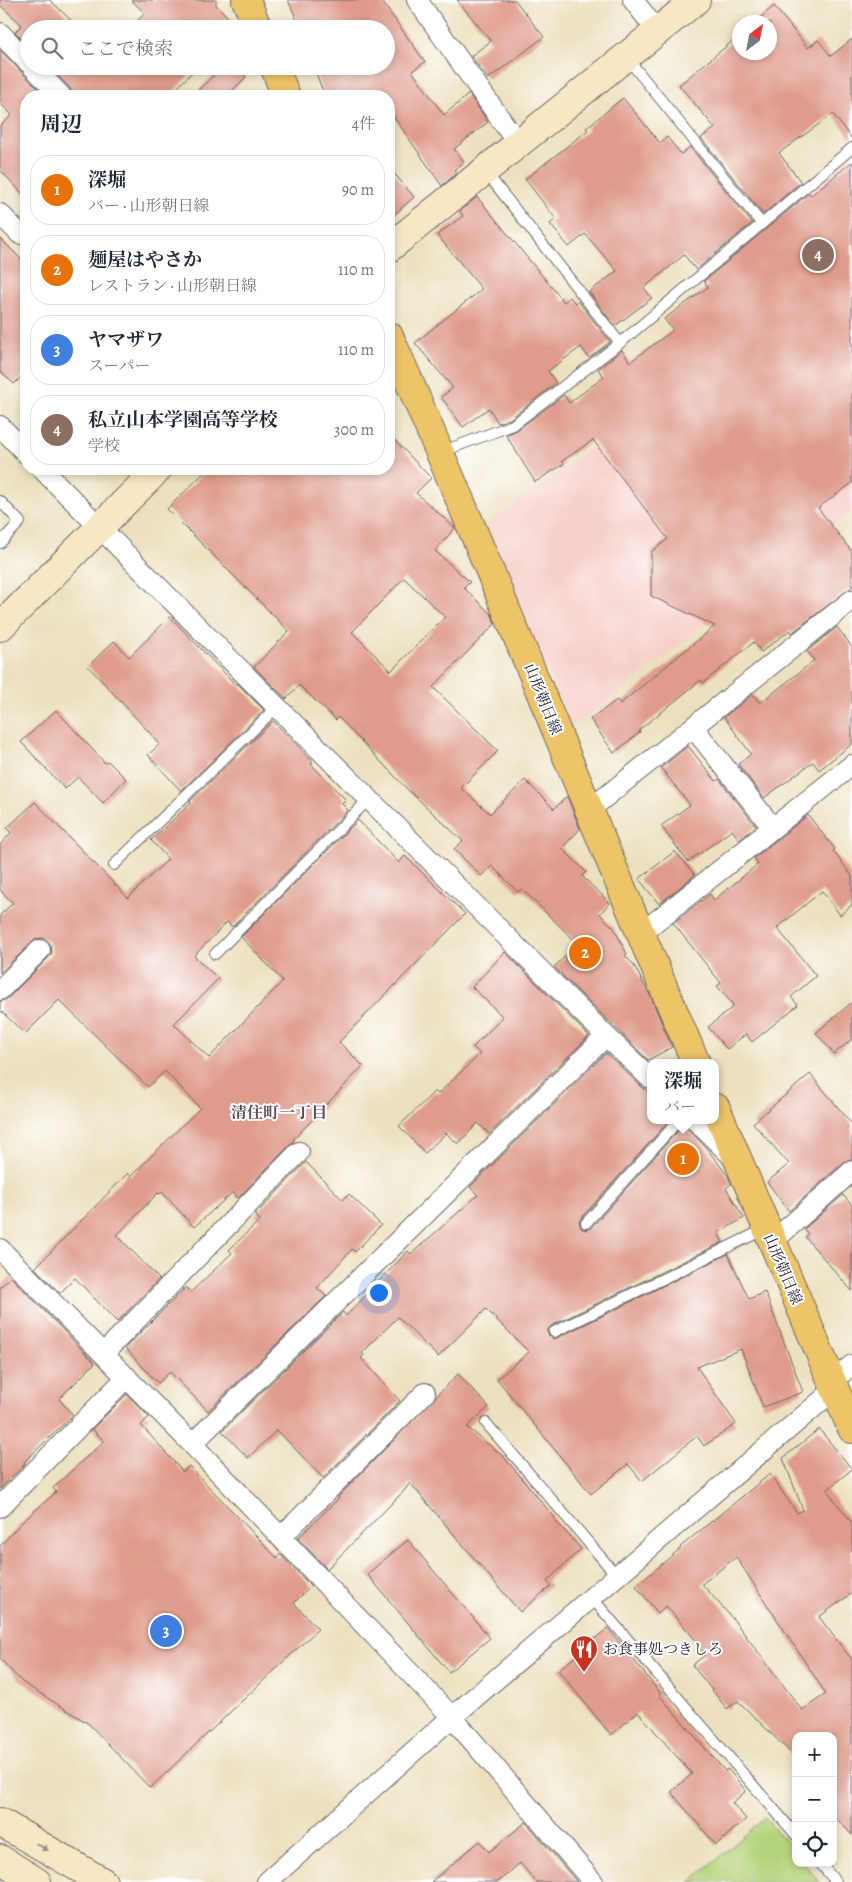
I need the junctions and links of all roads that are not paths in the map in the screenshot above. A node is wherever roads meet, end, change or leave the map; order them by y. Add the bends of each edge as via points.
1 (246, 0) edge
2 (416, 0) edge
3 (633, 0) edge
4 (696, 0) edge
5 (254, 20) edge
6 (657, 32) junction
7 (0, 33) edge
8 (20, 54) edge
9 (627, 57) junction
10 (41, 75) edge
11 (278, 75) edge
12 (55, 90) edge
13 (284, 90) edge
14 (518, 144) junction
15 (852, 148) edge
16 (484, 170) junction
17 (0, 214) edge
18 (761, 224) junction
19 (20, 234) dead end
20 (395, 243) edge
21 (620, 343) junction
22 (395, 350) edge
23 (0, 426) edge
24 (20, 447) edge
25 (440, 452) junction
26 (48, 475) edge
27 (152, 475) edge
28 (0, 501) edge
29 (100, 528) junction
30 (0, 543) edge
31 (852, 600) edge
32 (0, 628) edge
33 (277, 708) junction
34 (693, 727) junction
35 (852, 765) edge
36 (369, 799) junction
37 (589, 810) junction
38 (773, 828) junction
39 (114, 865) dead end
40 (640, 934) junction
41 (40, 950) dead end
42 (215, 954) dead end
43 (0, 990) edge
44 (606, 1036) junction
45 (694, 1059) edge
46 (647, 1075) edge
47 (719, 1115) edge
48 (675, 1124) edge
49 (699, 1124) edge
50 (299, 1152) dead end
51 (739, 1162) junction
52 (852, 1171) edge
53 (586, 1223) dead end
54 (769, 1235) junction
55 (0, 1249) edge
56 (554, 1332) dead end
57 (104, 1353) junction
58 (127, 1377) junction
59 (840, 1378) edge
60 (425, 1393) dead end
61 (486, 1423) dead end
62 (852, 1429) edge
63 (192, 1444) junction
64 (0, 1507) edge
65 (281, 1537) junction
66 (617, 1576) junction
67 (592, 1598) junction
68 (452, 1717) junction
69 (0, 1822) edge
70 (792, 1830) edge
71 (0, 1859) edge
72 (823, 1867) edge
73 (36, 1882) edge
74 (103, 1882) edge
75 (267, 1882) edge
76 (593, 1882) edge
77 (836, 1882) edge

1 - 5 main road
2 - 14 street
3 - 6 street
4 - 6 street
6 - 9 street
7 - 8 street
9 - 14 street
9 - 18 lane
10 - 12 street
11 - 13 main road
14 - 16 street
15 - 18 lane
16 - 20 street
16 - 21 lane
17 - 19 street
18 - 21 lane
21 - 25 lane via 513,425
22 - 25 main road, 山形朝日線
23 - 24 street
25 - 37 main road, 山形朝日線
26 - 29 street
27 - 29 street
28 - 30 lane via 20,522
29 - 32 street
29 - 33 street
31 - 34 street
33 - 36 street
33 - 39 lane
34 - 37 street
34 - 38 street
35 - 38 street
36 - 42 lane
36 - 44 street
37 - 40 main road, 山形朝日線
38 - 40 street
40 - 45 main road, 山形朝日線
41 - 43 street
44 - 46 street
44 - 63 street
47 - 51 main road, 山形朝日線
48 - 53 lane
49 - 51 street
50 - 57 street
51 - 54 main road, 山形朝日線
52 - 54 street
54 - 56 lane
54 - 59 main road, 山形朝日線
55 - 57 street
57 - 58 street
58 - 63 street
58 - 64 street
59 - 62 main road, 山形朝日線
59 - 66 street
60 - 65 street
61 - 66 lane
63 - 65 street
65 - 68 street
66 - 67 street
67 - 68 street
67 - 70 lane
68 - 75 street
68 - 76 street
69 -> 74 street
71 - 73 street
72 - 77 lane

